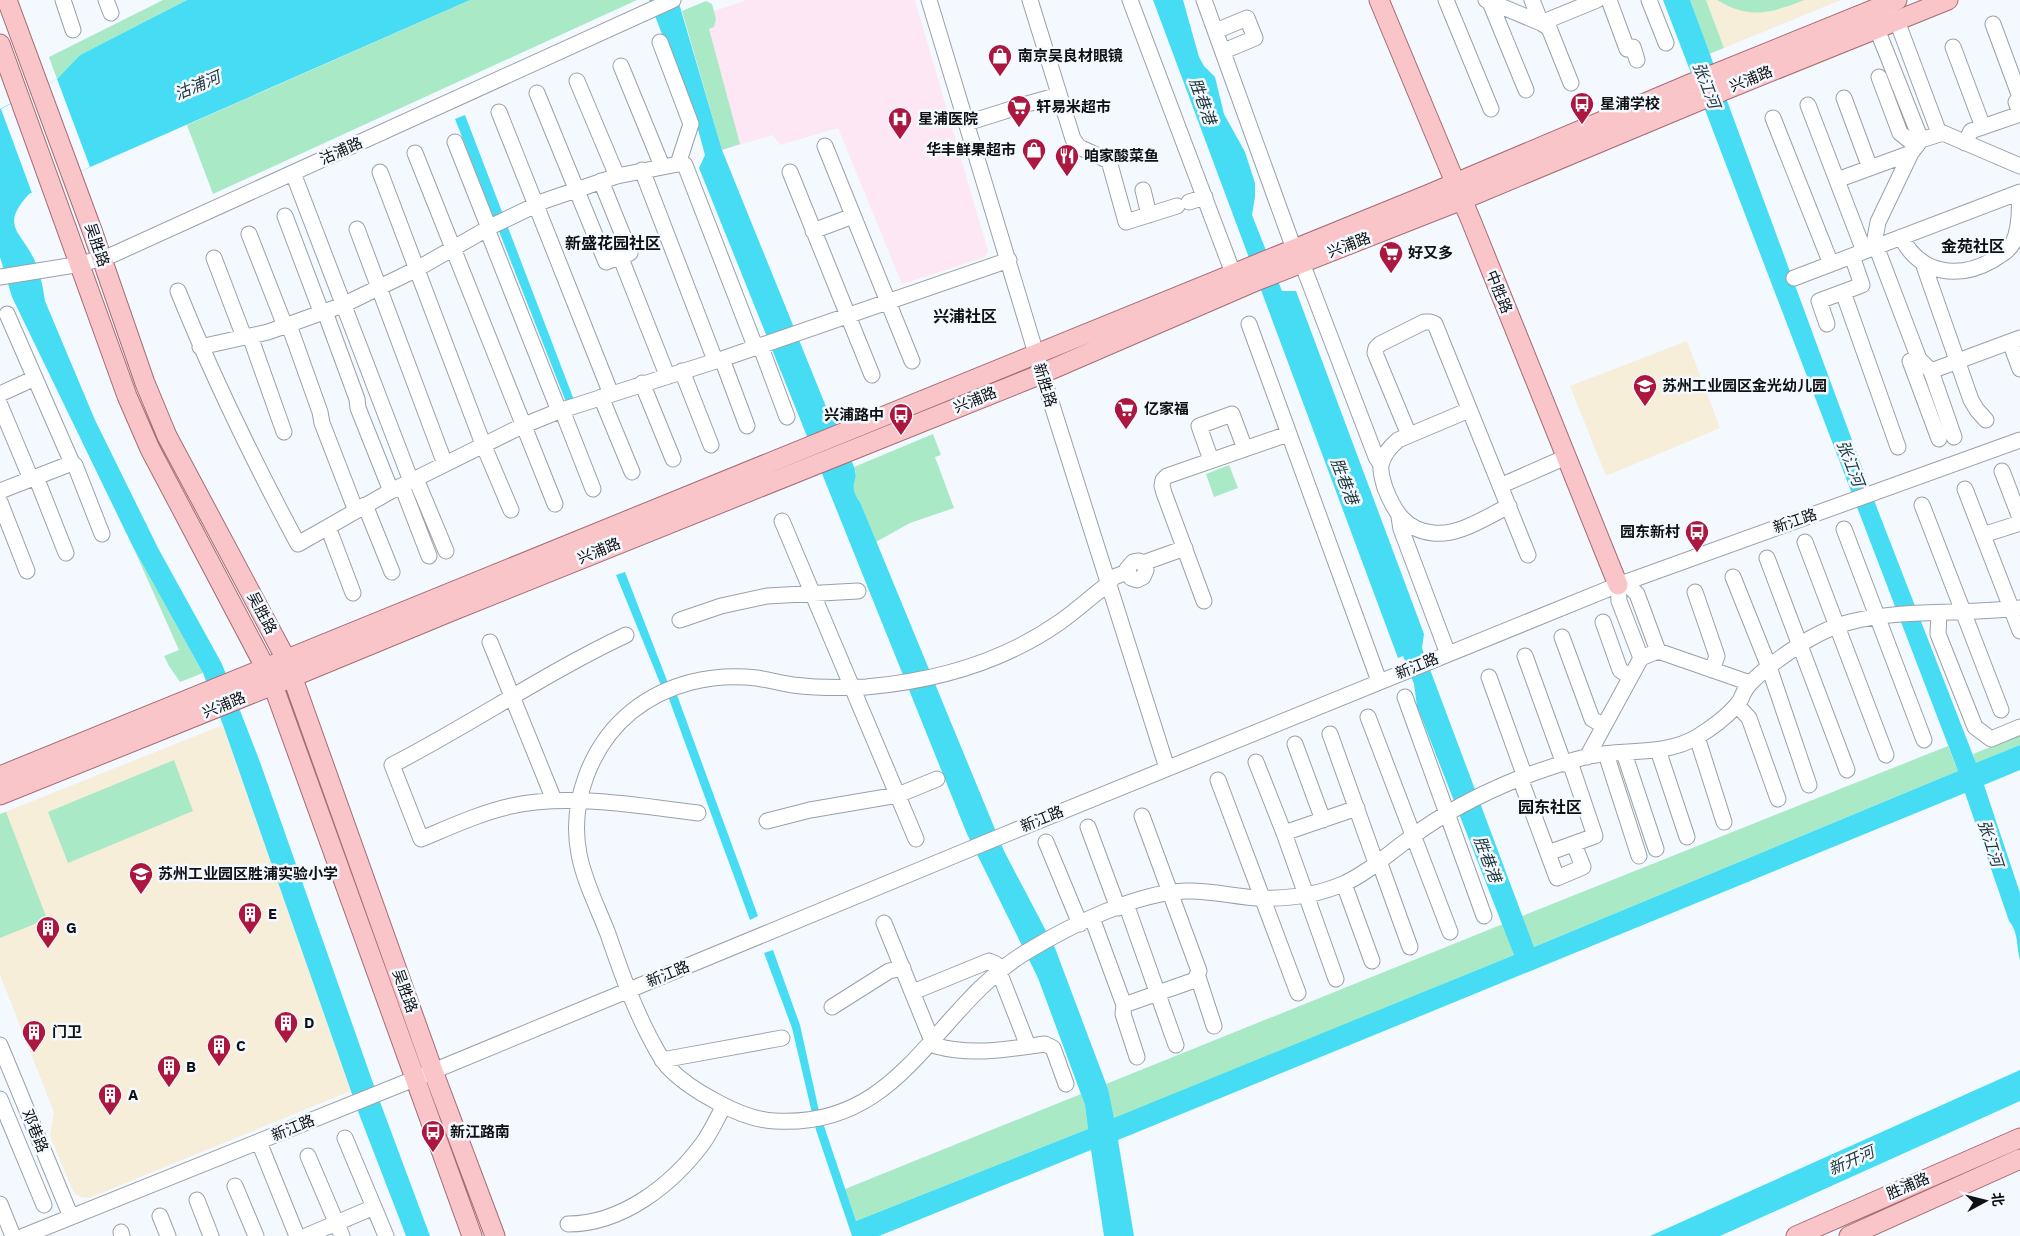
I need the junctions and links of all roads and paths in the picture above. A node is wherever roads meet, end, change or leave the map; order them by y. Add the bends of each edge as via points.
1 (7, 0) edge
2 (63, 0) edge
3 (673, 0) edge
4 (929, 0) edge
5 (1030, 0) edge
6 (1130, 0) edge
7 (1204, 0) edge
8 (1379, 0) edge
9 (1390, 0) edge
10 (1446, 0) edge
11 (1532, 0) edge
12 (1597, 0) edge
13 (1609, 0) edge
14 (1649, 0) edge
15 (1948, 0) edge
16 (1488, 1) edge
17 (1888, 3) edge
18 (1569, 5) edge
19 (1897, 21) junction
20 (1541, 23) junction
21 (1993, 24) dead end
22 (1877, 29) junction
23 (73, 30) dead end
24 (1216, 31) junction
25 (660, 42) dead end
26 (1666, 43) dead end
27 (0, 44) edge
28 (1953, 47) dead end
29 (1224, 51) junction
30 (1637, 60) dead end
31 (621, 66) dead end
32 (1878, 77) dead end
33 (577, 81) dead end
34 (1572, 83) dead end
35 (1526, 90) dead end
36 (537, 94) dead end
37 (1059, 95) junction
38 (1844, 98) dead end
39 (1808, 105) dead end
40 (1491, 109) dead end
41 (499, 112) dead end
42 (2020, 114) edge
43 (1773, 118) dead end
44 (966, 123) junction
45 (1983, 127) junction
46 (1939, 134) junction
47 (455, 142) dead end
48 (1965, 143) junction
49 (824, 146) dead end
50 (1916, 146) junction
51 (415, 153) dead end
52 (678, 164) junction
53 (662, 166) junction
54 (2020, 166) edge
55 (1870, 168) junction
56 (642, 170) junction
57 (380, 172) dead end
58 (790, 172) dead end
59 (294, 173) junction
60 (617, 176) junction
61 (1837, 180) junction
62 (601, 181) junction
63 (576, 189) junction
64 (1142, 190) dead end
65 (1463, 190) junction
66 (2019, 193) edge
67 (1205, 197) junction
68 (537, 204) junction
69 (1149, 215) junction
70 (285, 216) dead end
71 (853, 216) junction
72 (490, 227) junction
73 (357, 229) dead end
74 (813, 231) junction
75 (249, 234) dead end
76 (1901, 237) junction
77 (454, 248) junction
78 (2016, 250) edge
79 (1864, 251) junction
80 (620, 256) junction
81 (102, 258) junction
82 (214, 258) dead end
83 (1290, 259) junction
84 (1009, 260) junction
85 (1923, 263) junction
86 (81, 264) junction
87 (1831, 264) junction
88 (417, 269) junction
89 (1247, 273) junction
90 (2, 276) edge
91 (1794, 278) dead end
92 (379, 288) junction
93 (178, 291) dead end
94 (1843, 292) junction
95 (888, 301) junction
96 (343, 305) junction
97 (323, 313) junction
98 (7, 314) dead end
99 (848, 315) junction
100 (1249, 324) dead end
101 (1827, 324) dead end
102 (287, 326) junction
103 (247, 337) junction
104 (2015, 340) edge
105 (761, 345) junction
106 (200, 347) junction
107 (1036, 353) junction
108 (1919, 358) junction
109 (718, 360) junction
110 (912, 361) dead end
111 (1958, 361) junction
112 (2020, 369) edge
113 (682, 370) junction
114 (1931, 371) junction
115 (1042, 374) junction
116 (667, 375) junction
117 (872, 375) dead end
118 (35, 378) junction
119 (642, 383) junction
120 (0, 394) edge
121 (606, 396) junction
122 (0, 405) edge
123 (1469, 410) junction
124 (561, 411) junction
125 (787, 416) dead end
126 (1986, 420) dead end
127 (522, 426) junction
128 (747, 426) dead end
129 (284, 432) dead end
130 (1288, 434) junction
131 (1409, 435) junction
132 (1954, 437) dead end
133 (1939, 439) dead end
134 (2020, 440) edge
135 (483, 444) junction
136 (712, 445) dead end
137 (1898, 447) dead end
138 (1245, 449) junction
139 (1566, 457) junction
140 (673, 459) dead end
141 (1211, 460) junction
142 (72, 462) junction
143 (445, 464) junction
144 (1381, 466) junction
145 (2002, 471) dead end
146 (632, 472) dead end
147 (33, 478) junction
148 (405, 484) junction
149 (1500, 486) junction
150 (593, 489) dead end
151 (1965, 489) dead end
152 (0, 491) edge
153 (0, 502) edge
154 (554, 504) dead end
155 (1922, 505) dead end
156 (1509, 506) junction
157 (361, 508) junction
158 (511, 510) dead end
159 (1399, 517) junction
160 (2020, 518) edge
161 (782, 521) dead end
162 (2020, 523) edge
163 (328, 527) junction
164 (1844, 529) dead end
165 (102, 534) dead end
166 (1983, 535) junction
167 (1805, 542) dead end
168 (446, 551) dead end
169 (66, 553) dead end
170 (1186, 553) junction
171 (1528, 555) dead end
172 (429, 556) dead end
173 (1768, 558) dead end
174 (27, 571) dead end
175 (392, 572) dead end
176 (1733, 577) dead end
177 (1621, 583) junction
178 (1108, 584) junction
179 (858, 591) dead end
180 (1695, 592) dead end
181 (353, 593) dead end
182 (813, 593) junction
183 (1204, 601) dead end
184 (2016, 609) edge
185 (1939, 613) junction
186 (1964, 613) junction
187 (1877, 616) junction
188 (680, 620) dead end
189 (1603, 622) dead end
190 (1837, 626) junction
191 (2020, 631) edge
192 (626, 635) dead end
193 (1562, 637) dead end
194 (490, 642) dead end
195 (1800, 644) junction
196 (1658, 652) junction
197 (1448, 654) junction
198 (1525, 656) dead end
199 (1641, 658) junction
200 (286, 659) junction
201 (265, 667) junction
202 (1769, 667) junction
203 (1712, 670) junction
204 (293, 677) junction
205 (1489, 677) dead end
206 (1630, 677) junction
207 (1379, 681) junction
208 (1750, 684) junction
209 (273, 686) junction
210 (853, 687) junction
211 (512, 696) junction
212 (1405, 697) dead end
213 (1737, 704) junction
214 (2001, 710) dead end
215 (1368, 717) dead end
216 (1604, 726) junction
217 (2020, 727) edge
218 (1330, 734) dead end
219 (1698, 737) junction
220 (1924, 740) dead end
221 (1295, 744) dead end
222 (1658, 750) junction
223 (1624, 753) junction
224 (1606, 754) junction
225 (1886, 755) dead end
226 (1587, 757) junction
227 (1256, 762) dead end
228 (1567, 763) junction
229 (1167, 768) junction
230 (1847, 770) dead end
231 (0, 776) edge
232 (1523, 778) junction
233 (937, 779) dead end
234 (1218, 780) dead end
235 (1809, 785) dead end
236 (0, 795) edge
237 (898, 795) junction
238 (1778, 799) dead end
239 (554, 800) junction
240 (580, 801) junction
241 (1357, 808) junction
242 (1451, 811) junction
243 (698, 813) dead end
244 (1142, 816) dead end
245 (1323, 820) junction
246 (767, 821) dead end
247 (1724, 822) dead end
248 (1088, 826) dead end
249 (1284, 833) junction
250 (1413, 835) junction
251 (1686, 837) dead end
252 (916, 839) dead end
253 (1046, 842) dead end
254 (1574, 844) junction
255 (1656, 849) dead end
256 (1548, 853) junction
257 (1639, 856) dead end
258 (1377, 862) junction
259 (1344, 884) junction
260 (1170, 892) junction
261 (1306, 894) junction
262 (1262, 898) junction
263 (1122, 906) junction
264 (1484, 916) dead end
265 (1086, 921) junction
266 (884, 923) dead end
267 (1450, 932) dead end
268 (1410, 947) dead end
269 (1372, 960) dead end
270 (903, 968) junction
271 (1000, 971) junction
272 (1198, 977) junction
273 (1336, 979) dead end
274 (628, 990) junction
275 (913, 992) junction
276 (1159, 993) junction
277 (1298, 993) dead end
278 (1124, 1005) junction
279 (832, 1007) dead end
280 (1214, 1026) dead end
281 (422, 1037) junction
282 (782, 1038) dead end
283 (932, 1041) junction
284 (402, 1044) junction
285 (0, 1045) edge
286 (1176, 1045) dead end
287 (1028, 1046) junction
288 (1137, 1057) dead end
289 (662, 1060) junction
290 (434, 1070) junction
291 (414, 1079) junction
292 (1066, 1084) dead end
293 (0, 1099) edge
294 (445, 1101) junction
295 (724, 1106) junction
296 (426, 1110) junction
297 (345, 1138) dead end
298 (2020, 1138) edge
299 (259, 1142) junction
300 (308, 1156) dead end
301 (2020, 1159) edge
302 (235, 1186) dead end
303 (197, 1200) dead end
304 (0, 1204) edge
305 (44, 1205) dead end
306 (374, 1207) junction
307 (1856, 1209) junction
308 (160, 1216) dead end
309 (71, 1217) junction
310 (568, 1224) dead end
311 (339, 1230) edge
312 (1862, 1233) edge
313 (30, 1235) edge
314 (14, 1236) edge
315 (168, 1236) edge
316 (211, 1236) edge
317 (256, 1236) edge
318 (297, 1236) edge
319 (306, 1236) edge
320 (386, 1236) edge
321 (472, 1236) edge
322 (495, 1236) edge
323 (1796, 1236) edge

1 - 81 main road, 吴胜路
2 - 23 street
3 - 59 street, 沽浦路
4 - 44 street, 新胜路
5 - 37 street
6 - 67 street
7 - 24 street
8 - 65 main road, 中胜路
9 - 65 main road, 中胜路
10 - 40 street
11 - 20 street
12 - 18 street
13 - 30 street via 1627,49 1633,47
14 - 26 street
15 - 19 main road, 兴浦路
16 - 20 street
16 - 35 street
17 - 19 street
17 - 22 street
17 - 65 main road, 兴浦路 via 1690,84
18 - 20 street
19 - 22 main road, 兴浦路
19 - 46 street
20 - 34 street via 1548,28
21 - 42 street via 2020,97 2016,102
22 - 50 street
22 - 65 main road, 兴浦路
24 - 29 street
24 - 29 street via 1247,18 1255,38
25 - 52 street via 691,124
27 - 86 main road, 吴胜路
28 - 45 street
29 - 83 street via 1272,188
31 - 53 street
32 - 50 street via 1900,133
33 - 60 street
36 - 63 street
37 - 44 street
37 - 69 street via 1073,139 1079,147 1109,161 1126,222
38 - 55 street
39 - 61 street
41 - 68 street
42 - 45 street
43 - 87 street
44 - 84 street, 新胜路
45 - 48 street via 1971,131
46 - 48 street
46 - 50 street
47 - 72 street
48 - 54 street
49 - 71 street
50 - 55 street
50 - 79 street via 1878,222 1875,238
51 - 77 street
52 - 53 street
52 - 105 street via 684,165
53 - 56 street
55 - 61 street
56 - 60 street
56 - 109 street
57 - 88 street
58 - 74 street
59 - 81 street, 沽浦路
59 - 96 street
60 - 62 street
61 - 79 street
62 - 63 street
62 - 80 street via 630,253
63 - 68 street
63 - 80 street via 606,262
64 - 69 street
65 - 83 main road, 兴浦路
65 - 139 main road, 中胜路
65 - 177 main road, 中胜路
66 - 76 street
66 - 78 street
67 - 69 street
67 - 89 street via 1221,240
68 - 72 street
68 - 121 street
70 - 97 street
71 - 74 street
71 - 95 street
72 - 77 street
72 - 124 street
73 - 92 street
74 - 99 street
75 - 102 street
76 - 79 street
76 - 85 street via 1906,247
77 - 88 street
77 - 127 street
78 - 85 street via 2006,251 1969,270 1937,269
79 - 87 street
79 - 94 street via 1862,285
79 - 108 street
80 - 116 street
81 - 86 street, 沽浦路
81 - 200 main road, 吴胜路 via 145,383 168,436
82 - 103 street
83 - 89 main road, 兴浦路
83 - 144 street
84 - 95 street
84 - 107 street, 新胜路
85 - 111 street
86 - 90 street, 沽浦路
86 - 201 main road, 吴胜路 via 124,387 150,449
87 - 91 street
88 - 92 street
88 - 135 street
89 - 107 main road, 兴浦路
89 - 115 main road, 兴浦路
92 - 96 street
92 - 143 street
93 - 106 street
94 - 101 street via 1819,301
94 - 137 street
95 - 99 street
95 - 110 street
96 - 97 street
96 - 148 street
97 - 102 street
97 - 148 street via 358,408
98 - 118 street
99 - 105 street
99 - 117 street
100 - 130 street
102 - 103 street
102 - 157 street via 322,423
103 - 106 street
103 - 129 street
104 - 111 street
104 - 112 street
105 - 109 street
105 - 125 street
106 - 163 street via 253,460 298,544
107 - 115 street, 新胜路
107 - 200 main road, 兴浦路
108 - 114 street
108 - 133 street via 1910,361
109 - 113 street
109 - 128 street
111 - 114 street
111 - 126 street via 1971,400
113 - 116 street
113 - 136 street
114 - 132 street
115 - 178 street, 新胜路
115 - 204 main road, 兴浦路
116 - 119 street
118 - 120 street
118 - 142 street
119 - 121 street
119 - 140 street
121 - 124 street
121 - 146 street
122 - 147 street
123 - 131 street
123 - 131 street via 1434,324 1424,322 1380,344 1375,353
123 - 149 street
124 - 127 street
124 - 150 street
127 - 135 street
127 - 154 street
130 - 138 street
130 - 207 street
131 - 144 street via 1391,446
134 - 177 street, 新江路
135 - 143 street
135 - 158 street
138 - 141 street
138 - 141 street via 1232,414 1199,426
139 - 149 street
139 - 177 main road, 中胜路
141 - 170 street via 1163,480 1162,486
142 - 147 street
142 - 165 street
143 - 148 street
144 - 159 street via 1383,481
145 - 160 street
147 - 152 street
147 - 169 street
148 - 157 street
148 - 168 street
148 - 172 street
149 - 156 street
151 - 166 street
153 - 174 street
155 - 186 street
156 - 159 street via 1445,533 1419,530
156 - 171 street
157 - 163 street
157 - 175 street
159 - 197 street
161 - 182 street
162 - 166 street
163 - 181 street
164 - 187 street
166 - 184 street
167 - 190 street
170 - 178 street via 1145,568 1140,579 1129,575 1116,584
170 - 183 street
173 - 195 street
176 - 202 street
177 - 196 street via 1637,594
177 - 197 street, 新江路
177 - 199 street via 1619,601
178 - 210 street via 1059,622 1016,648 934,677
178 - 229 street, 新胜路
179 - 182 street
180 - 203 street via 1717,656
182 - 188 street via 767,596 721,606
182 - 210 street
184 - 186 street
184 - 191 street
185 - 186 street
185 - 187 street
185 - 217 street via 1938,634 1975,727 1991,739
186 - 214 street
187 - 190 street
187 - 220 street
189 - 206 street via 1620,670
190 - 195 street
190 - 225 street
192 - 211 street
193 - 216 street via 1592,719
194 - 211 street
195 - 202 street
195 - 230 street
196 - 199 street
196 - 203 street
197 - 207 street, 新江路
198 - 228 street
199 - 206 street
200 - 201 main road, 兴浦路
200 - 204 main road, 吴胜路
201 - 209 main road, 吴胜路
201 - 231 main road, 兴浦路
202 - 208 street
202 - 235 street
203 - 208 street
204 - 209 main road, 兴浦路
204 - 281 main road, 吴胜路
205 - 232 street
206 - 216 street
207 - 229 street, 新江路
208 - 213 street
209 - 236 main road, 兴浦路
209 - 284 main road, 吴胜路
210 - 237 street
210 - 240 street via 724,678 703,679 667,690 628,714 613,729 593,758
211 - 239 street
211 - 239 street via 392,765 421,839 487,812
212 - 242 street
213 - 219 street
213 - 238 street via 1749,718
215 - 250 street
216 - 226 street
218 - 241 street
219 - 222 street
219 - 247 street
221 - 245 street
222 - 223 street
222 - 251 street
223 - 224 street
223 - 255 street
224 - 226 street
224 - 257 street
226 - 228 street
227 - 249 street
228 - 232 street
228 - 254 street via 1595,836
229 - 274 street, 新江路
232 - 242 street
232 - 256 street
233 - 237 street
234 - 262 street
237 - 246 street
237 - 252 street
239 - 240 street
240 - 243 street
240 - 274 street via 579,854
241 - 245 street
241 - 258 street
242 - 250 street
242 - 264 street
244 - 260 street
245 - 249 street
248 - 263 street
249 - 261 street
250 - 258 street
250 - 267 street
253 - 265 street
254 - 256 street
254 - 256 street via 1583,867 1557,878
258 - 259 street
258 - 268 street
259 - 261 street
259 - 269 street
260 - 262 street via 1181,890
260 - 263 street
260 - 272 street via 1200,971
261 - 262 street
261 - 273 street
262 - 277 street
263 - 265 street
263 - 276 street
265 - 271 street via 1023,953
265 - 278 street
266 - 270 street
270 - 275 street
270 - 279 street via 889,971
271 - 275 street via 989,961
271 - 283 street via 976,991
271 - 287 street
272 - 276 street
272 - 280 street
274 - 289 street
274 - 290 street, 新江路
275 - 283 street
276 - 278 street
276 - 286 street
278 - 288 street via 1123,1014
281 - 284 main road
281 - 290 main road, 吴胜路
282 - 289 street
283 - 287 street via 936,1046 970,1052
283 - 295 street via 878,1093 843,1113 810,1120 766,1121
284 - 291 main road, 吴胜路
285 - 309 street, 邓巷路
287 - 292 street via 1045,1044 1053,1048
289 - 295 street via 682,1080
290 - 291 street, 新江路
290 - 294 main road, 吴胜路
291 - 296 main road, 吴胜路
291 - 299 street, 新江路
293 - 305 street
294 - 296 main road
294 - 322 main road, 吴胜路
295 - 310 street via 704,1143 659,1189 608,1217
296 - 321 main road, 吴胜路
297 - 306 street
298 - 307 main road, 胜浦路
299 - 309 street, 新江路
299 - 318 street
300 - 311 street
301 - 312 main road, 胜浦路
302 - 317 street
303 - 316 street
304 - 314 street
306 - 311 street
306 - 320 street
307 - 312 main road
307 - 323 main road, 胜浦路
308 - 315 street
309 - 313 street, 新江路
311 - 319 street

